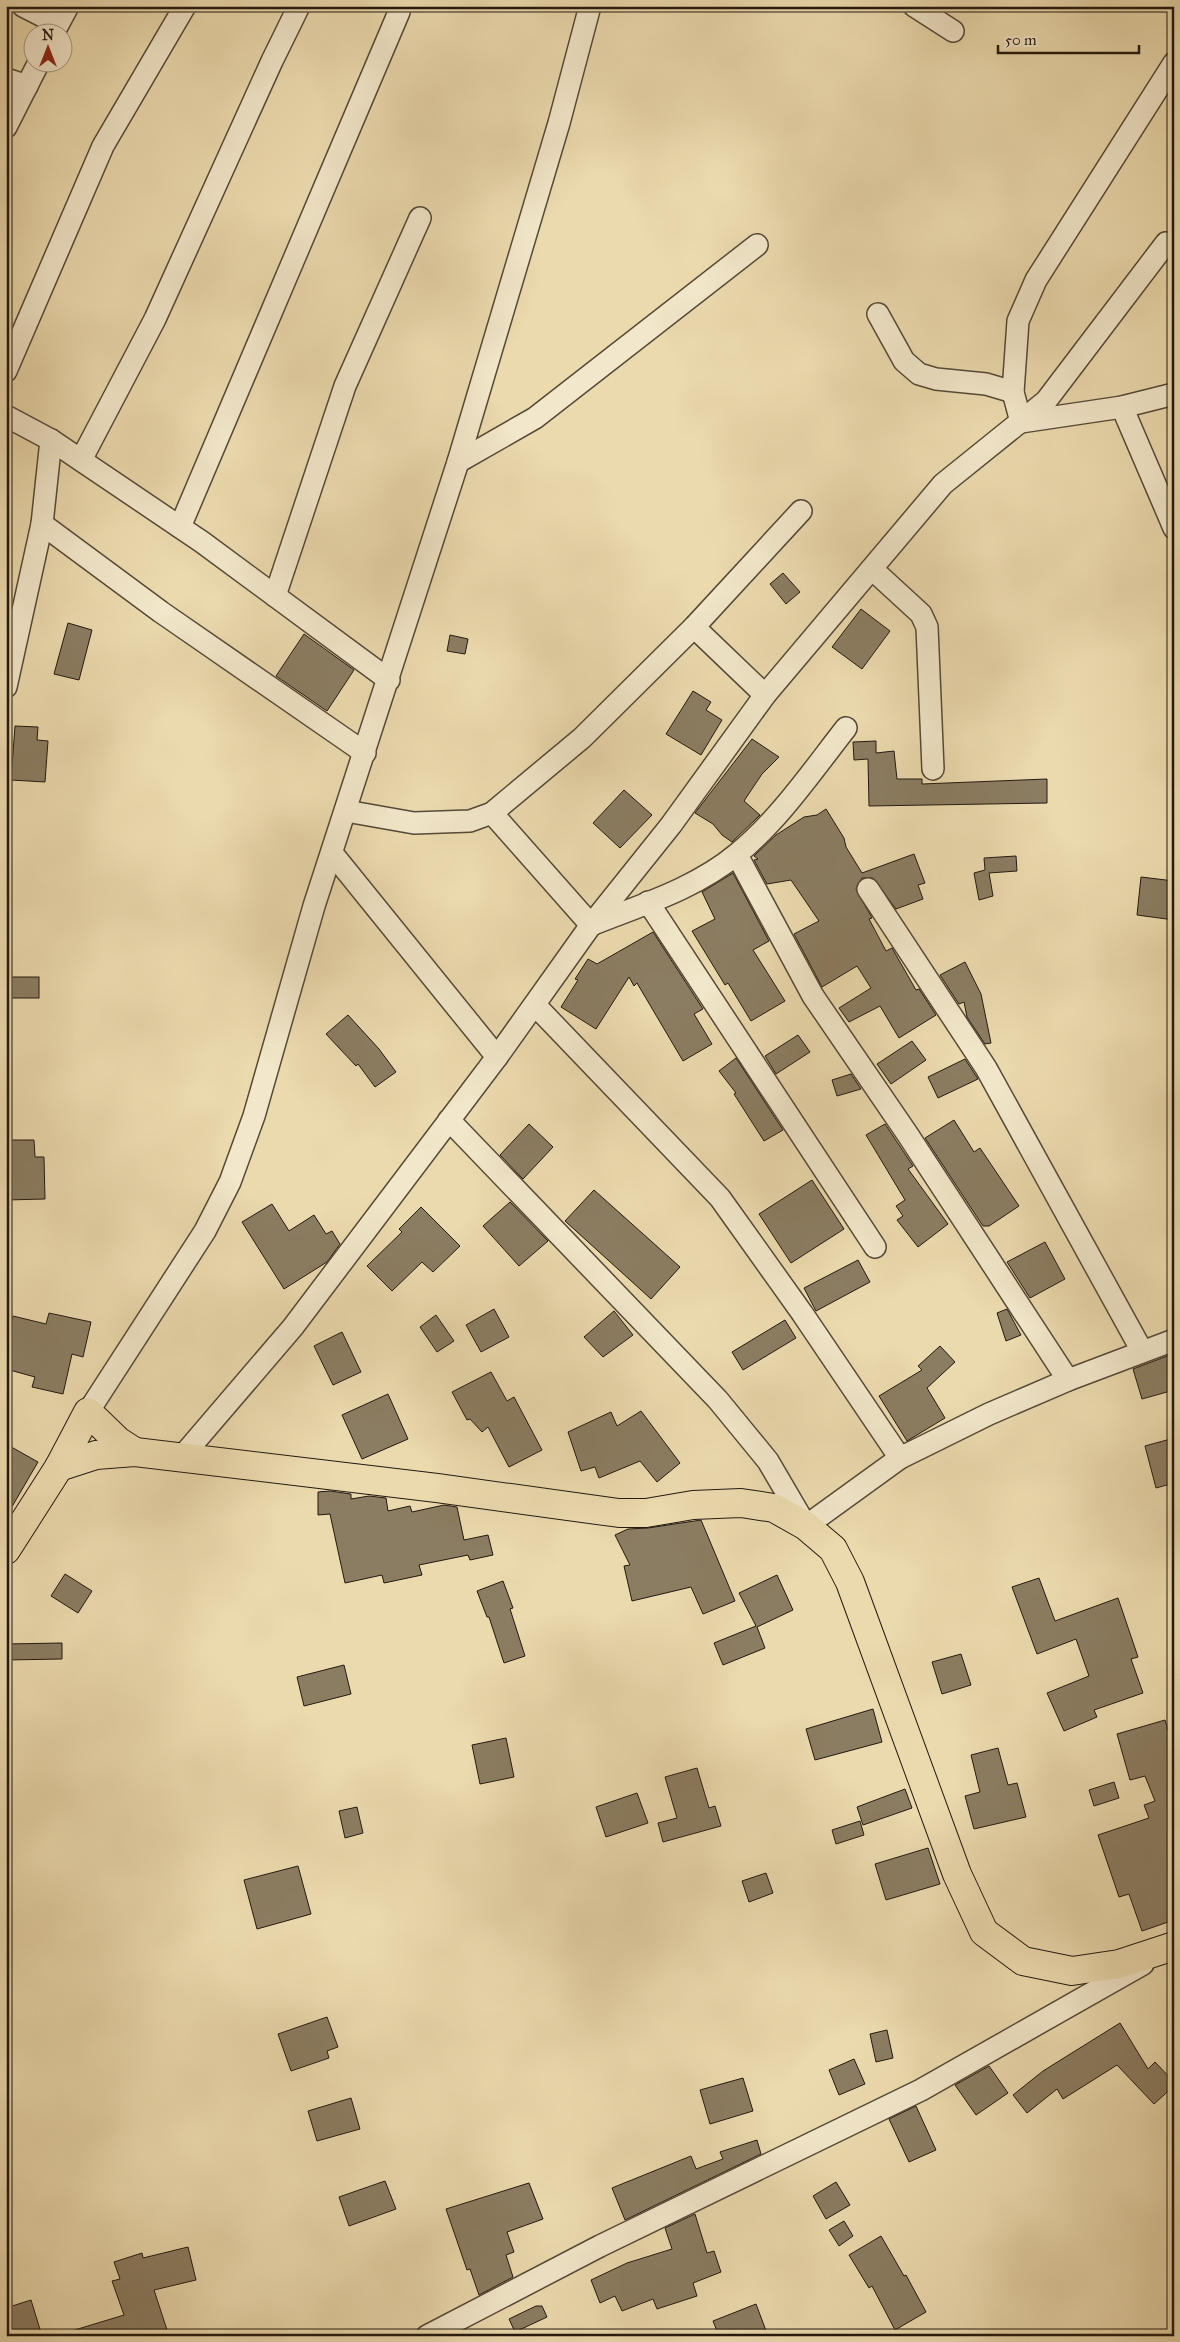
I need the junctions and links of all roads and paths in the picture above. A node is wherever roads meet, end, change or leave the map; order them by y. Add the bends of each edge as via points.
1 (24, 6) edge
2 (185, 6) edge
3 (300, 6) edge
4 (590, 6) edge
5 (914, 6) edge
6 (399, 12) dead end
7 (60, 21) edge
8 (953, 32) dead end
9 (1174, 63) edge
10 (34, 72) edge
11 (6, 79) edge
12 (27, 86) junction
13 (6, 127) edge
14 (420, 218) dead end
15 (1166, 243) dead end
16 (757, 245) dead end
17 (878, 314) dead end
18 (6, 371) edge
19 (1012, 392) junction
20 (1174, 394) edge
21 (1122, 407) junction
22 (6, 416) edge
23 (1021, 422) junction
24 (52, 440) junction
25 (81, 460) junction
26 (458, 462) junction
27 (801, 511) dead end
28 (42, 524) junction
29 (180, 527) junction
30 (1174, 528) edge
31 (872, 569) junction
32 (275, 596) junction
33 (694, 627) junction
34 (389, 680) junction
35 (7, 683) edge
36 (764, 695) junction
37 (846, 728) dead end
38 (365, 753) junction
39 (933, 769) dead end
40 (346, 811) junction
41 (492, 813) junction
42 (332, 853) junction
43 (737, 854) junction
44 (868, 889) dead end
45 (648, 902) junction
46 (591, 925) junction
47 (534, 1005) junction
48 (497, 1057) junction
49 (449, 1120) junction
50 (875, 1247) dead end
51 (1174, 1340) edge
52 (1142, 1351) junction
53 (1068, 1380) junction
54 (88, 1412) junction
55 (135, 1452) junction
56 (900, 1458) junction
57 (180, 1459) junction
58 (59, 1467) junction
59 (806, 1526) junction
60 (6, 1550) edge
61 (1173, 1946) edge
62 (426, 2336) edge

1 - 7 street
2 - 18 street via 103,146
3 - 25 street via 155,319
4 - 26 street
5 - 8 street
6 - 29 street
9 - 19 street via 1036,280 1018,321
10 - 12 street
11 - 12 street
12 - 13 street
14 - 32 street via 345,386
15 - 23 street via 1046,401
16 - 26 street via 535,418
17 - 19 street via 904,361 919,374 986,384
19 - 23 street
20 - 21 street
21 - 23 street
21 - 30 street
22 - 24 street
23 - 31 street via 943,484
24 - 25 street
24 - 28 street
25 - 29 street
26 - 34 street
27 - 33 street
28 - 35 street
28 - 38 street via 161,612
29 - 32 street
31 - 36 street
31 - 39 street via 920,614 927,627
32 - 34 street
33 - 36 street
33 - 41 street via 582,738
34 - 38 street
36 - 46 street via 671,824
37 - 43 street via 787,803
38 - 40 street
40 - 41 street via 414,823 470,821
40 - 42 street
41 - 46 street
42 - 48 street
42 - 54 street via 254,1116 230,1182 206,1231
43 - 45 street via 685,888
43 - 53 street via 813,996
44 - 52 street via 986,1068
45 - 46 street
45 - 50 street
46 - 47 street
47 - 48 street
47 - 56 street via 720,1198
48 - 49 street
49 - 57 street via 293,1328
49 - 59 street via 718,1400 768,1461
51 - 52 street
52 - 53 street
53 - 56 street
54 - 55 main road via 118,1441
54 - 58 main road
55 - 57 main road
55 - 58 main road via 96,1455
56 - 59 street
57 - 59 main road via 437,1488 619,1513 646,1514 693,1505 741,1504 774,1508
58 - 60 main road
59 - 61 main road via 833,1549 850,1582 957,1874 984,1932 1023,1961 1072,1971 1119,1964
61 - 62 street via 920,2090 600,2246

